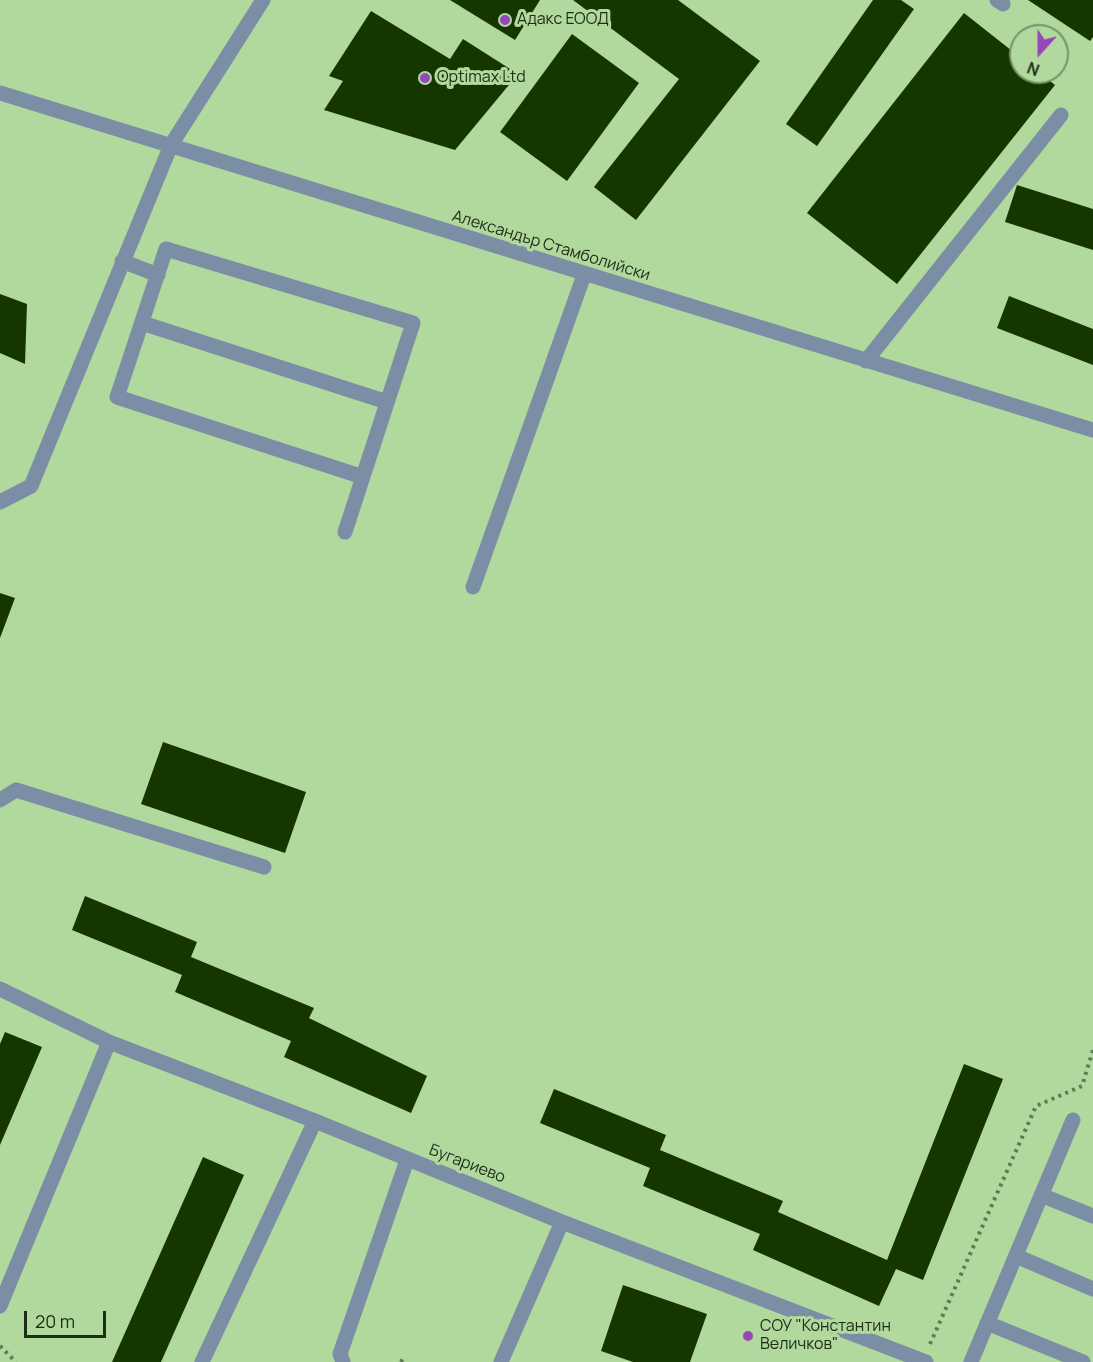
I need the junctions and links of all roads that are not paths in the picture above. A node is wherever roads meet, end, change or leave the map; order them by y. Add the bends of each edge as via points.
1 (263, 0) edge
2 (0, 93) edge
3 (1061, 115) dead end
4 (171, 145) junction
5 (122, 261) junction
6 (158, 275) junction
7 (584, 275) junction
8 (142, 323) junction
9 (866, 361) junction
10 (387, 402) junction
11 (1093, 430) edge
12 (363, 477) junction
13 (0, 502) edge
14 (345, 532) dead end
15 (473, 587) dead end
16 (0, 800) edge
17 (264, 867) dead end
18 (0, 989) edge
19 (109, 1042) junction
20 (1073, 1120) dead end
21 (315, 1121) junction
22 (407, 1160) junction
23 (1041, 1195) junction
24 (1093, 1216) edge
25 (562, 1222) junction
26 (1016, 1256) junction
27 (1093, 1289) edge
28 (0, 1306) edge
29 (987, 1323) junction
30 (925, 1361) edge
31 (202, 1362) edge
32 (343, 1362) edge
33 (501, 1362) edge
34 (971, 1362) edge
35 (1083, 1362) edge

1 - 4 street
2 - 4 street, Александър Стамболийски
3 - 9 street
4 - 5 street
4 - 7 street, Александър Стамболийски
5 - 6 street
5 - 13 street via 31,486
6 - 8 street
6 - 10 street via 166,249 413,323
7 - 9 street, Александър Стамболийски
7 - 15 street
8 - 10 street
8 - 12 street via 117,398
9 - 11 street, Александър Стамболийски
10 - 12 street
12 - 14 street
16 - 17 street via 16,790
18 - 19 street, Бугариево
19 - 21 street, Бугариево
19 - 28 street
20 - 23 street
21 - 22 street, Бугариево
21 - 31 street
22 - 25 street, Бугариево
22 - 32 street via 340,1354
23 - 24 street
23 - 26 street
25 - 30 street, Бугариево
25 - 33 street
26 - 27 street
26 - 29 street
29 - 34 street
29 - 35 street

